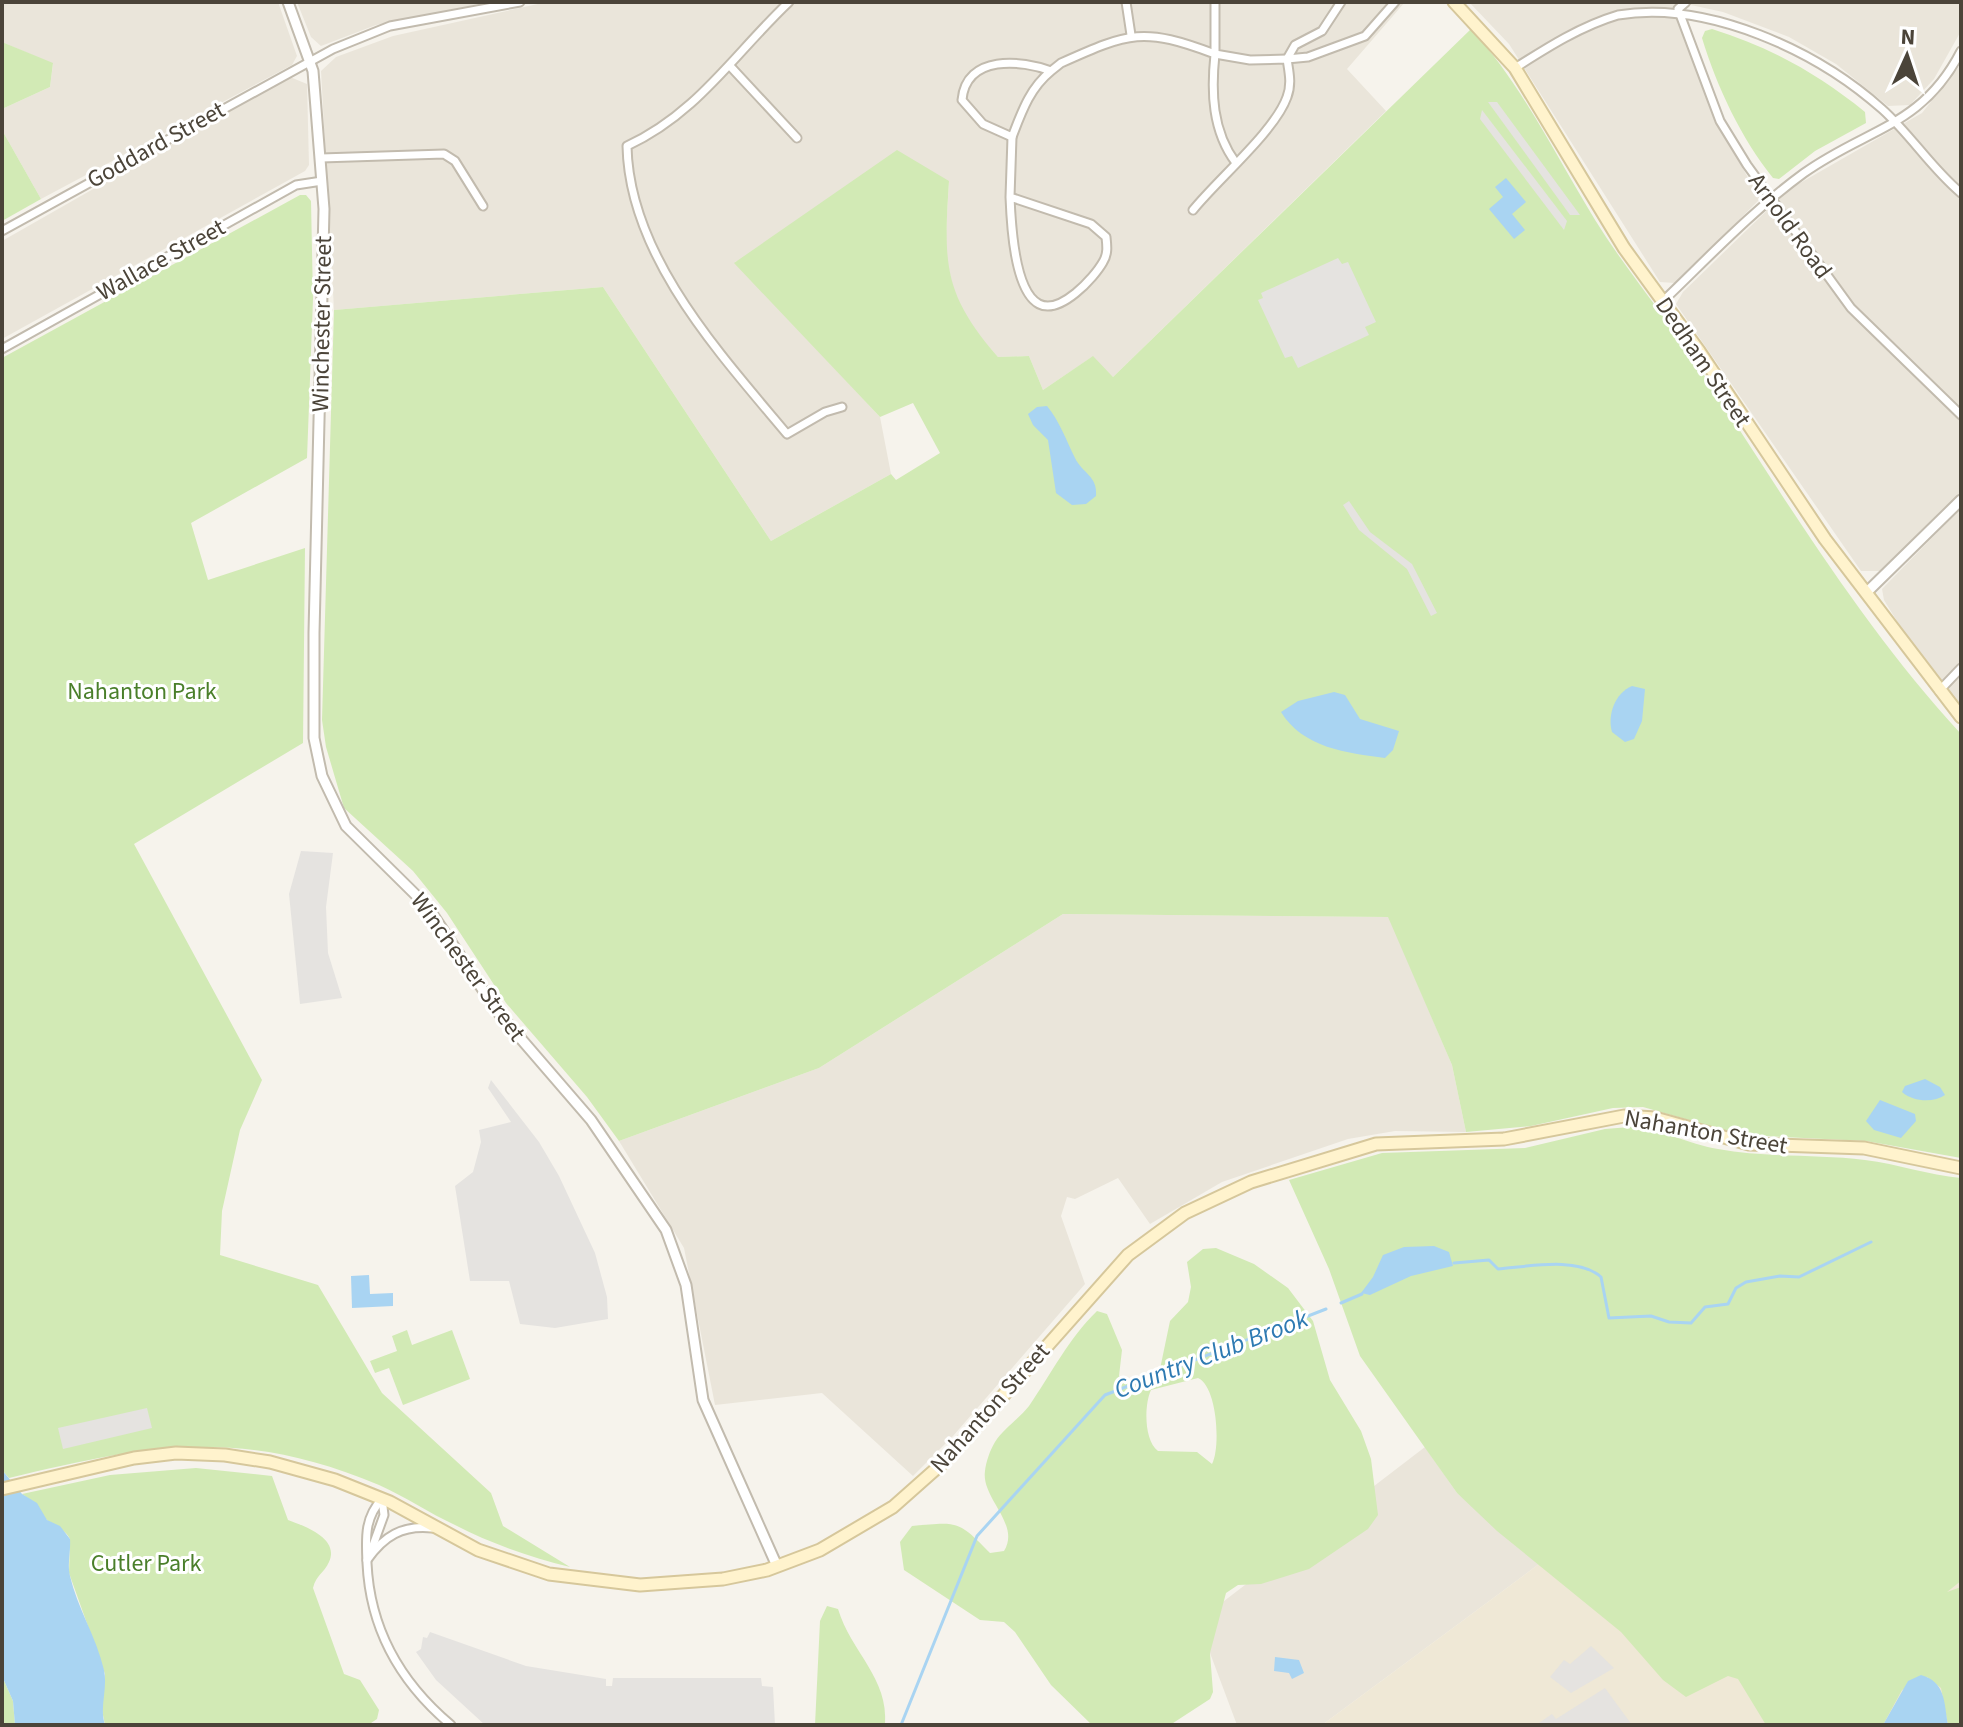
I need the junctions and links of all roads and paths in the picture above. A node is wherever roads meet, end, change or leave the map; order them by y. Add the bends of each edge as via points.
1 (288, 2) edge
2 (520, 2) edge
3 (789, 2) edge
4 (1126, 2) edge
5 (1215, 2) edge
6 (1341, 2) edge
7 (1395, 2) edge
8 (1454, 2) edge
9 (1686, 2) edge
10 (1678, 9) junction
11 (1131, 35) junction
12 (1961, 51) edge
13 (1215, 54) junction
14 (310, 59) junction
15 (1287, 59) junction
16 (730, 66) junction
17 (1515, 68) junction
18 (1051, 71) junction
19 (1895, 122) junction
20 (1012, 137) junction
21 (797, 138) dead end
22 (321, 158) junction
23 (1236, 163) junction
24 (322, 181) junction
25 (1961, 193) edge
26 (1010, 197) junction
27 (1773, 198) junction
28 (483, 206) dead end
29 (1193, 210) dead end
30 (2, 231) edge
31 (1662, 302) junction
32 (2, 349) edge
33 (842, 407) dead end
34 (1961, 415) edge
35 (1961, 500) edge
36 (1866, 593) junction
37 (1961, 668) edge
38 (1939, 691) junction
39 (1961, 717) edge
40 (1961, 1168) edge
41 (2, 1489) edge
42 (382, 1499) junction
43 (437, 1529) junction
44 (367, 1560) junction
45 (777, 1566) junction
46 (451, 1725) edge

1 - 14 street, Winchester Street
2 - 14 street, Goddard Street via 390,26
3 - 16 street
4 - 11 street
5 - 13 street
6 - 15 street via 1322,31 1295,45
7 - 15 street via 1365,36 1308,57
8 - 17 main road, Dedham Street
9 - 10 street
10 - 17 street via 1646,10 1588,25
10 - 19 street via 1775,36 1820,61
10 - 27 street, Arnold Road via 1720,121
11 - 13 street via 1160,36
11 - 18 street
12 - 19 street via 1947,79 1928,100
13 - 15 street
13 - 23 street via 1215,112
14 - 22 street, Winchester Street
14 - 30 street, Goddard Street
15 - 23 street via 1286,101
16 - 21 street
16 - 33 street via 683,113 627,146 645,222 686,309 787,434
17 - 31 main road, Dedham Street
18 - 20 street via 1025,103
18 - 20 street via 1021,61 999,62 966,87 962,100 968,109 983,124
19 - 25 street via 1935,172
19 - 27 street via 1827,158
20 - 26 street
22 - 24 street, Winchester Street
22 - 28 street via 444,154 454,160
23 - 29 street
24 - 32 street, Wallace Street via 298,184
24 - 45 street, Winchester Street via 325,268 314,727 322,776 346,826 427,906 492,1004 591,1120 666,1230 684,1276 705,1407
26 - 26 street via 1022,279 1032,299 1055,305 1073,295 1104,261 1106,237 1091,224
27 - 31 street
27 - 34 street, Arnold Road via 1851,308
31 - 36 main road, Dedham Street
35 - 36 street
36 - 38 main road, Dedham Street
37 - 38 street
38 - 39 main road, Dedham Street
40 - 45 main road, Nahanton Street via 1864,1148 1749,1144 1655,1118 1624,1116 1504,1139 1370,1145 1251,1182 1185,1213 1128,1255 953,1451 901,1501 840,1541
41 - 42 main road, Nahanton Street via 124,1459 201,1453 283,1465
42 - 43 main road, Nahanton Street
42 - 44 street via 384,1515
42 - 44 street via 366,1529
43 - 44 street via 398,1531
43 - 45 main road, Nahanton Street via 519,1565 601,1583 689,1584
44 - 46 street via 372,1603 392,1657 418,1694

